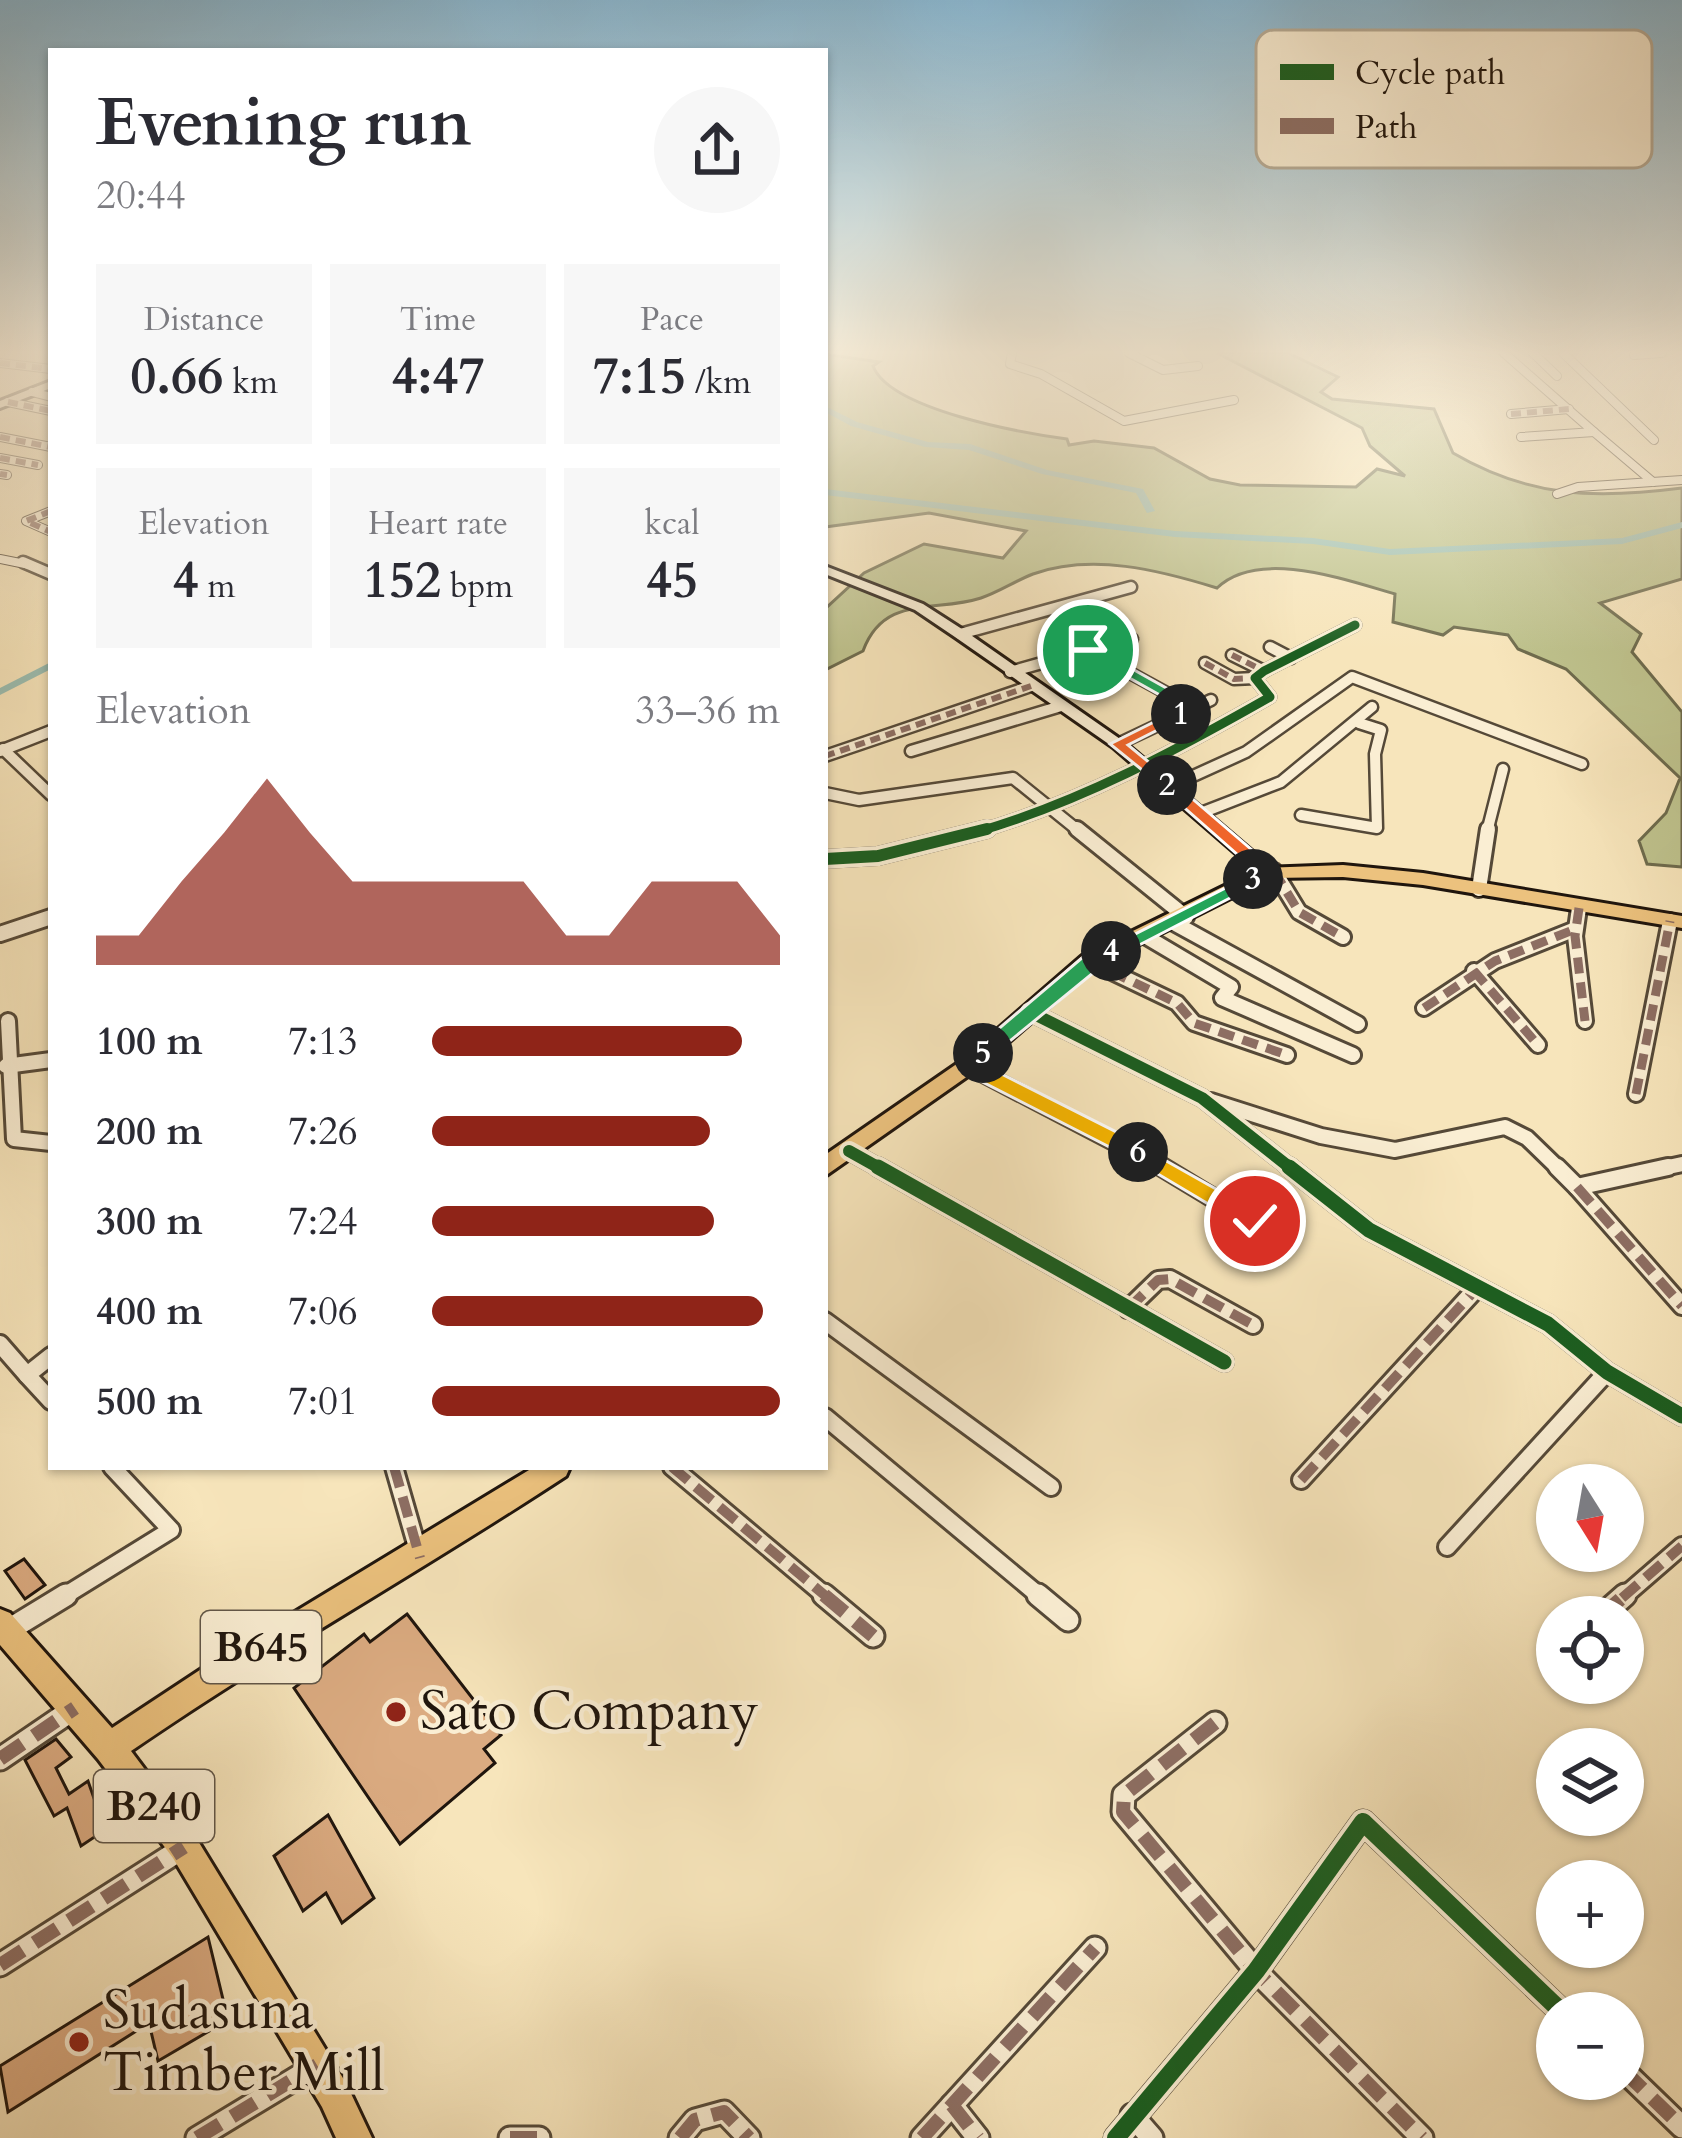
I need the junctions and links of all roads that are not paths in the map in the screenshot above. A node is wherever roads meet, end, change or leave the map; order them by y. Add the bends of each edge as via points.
1 (1619, 453) edge
2 (0, 458) edge
3 (38, 465) dead end
4 (1682, 479) edge
5 (1653, 482) junction
6 (1557, 494) dead end
7 (48, 512) edge
8 (48, 531) edge
9 (0, 559) edge
10 (828, 571) edge
11 (48, 573) edge
12 (1131, 587) dead end
13 (1355, 625) dead end
14 (960, 634) junction
15 (1132, 639) dead end
16 (1270, 647) dead end
17 (1088, 650) junction
18 (1232, 655) dead end
19 (1291, 658) junction
20 (1205, 663) dead end
21 (1010, 672) junction
22 (1259, 675) junction
23 (1031, 686) junction
24 (1211, 700) dead end
25 (1060, 706) junction
26 (1372, 707) dead end
27 (1194, 708) junction
28 (1359, 723) junction
29 (48, 732) edge
30 (1118, 744) junction
31 (1, 750) edge
32 (911, 751) dead end
33 (828, 755) edge
34 (1582, 764) dead end
35 (1145, 765) junction
36 (1504, 769) dead end
37 (1169, 787) junction
38 (48, 792) edge
39 (828, 794) edge
40 (1050, 806) junction
41 (1202, 813) junction
42 (1301, 815) dead end
43 (828, 859) edge
44 (1271, 872) junction
45 (1479, 890) junction
46 (1580, 908) junction
47 (48, 918) edge
48 (1180, 920) junction
49 (1676, 921) edge
50 (1573, 930) junction
51 (0, 934) edge
52 (1145, 936) junction
53 (1343, 938) dead end
54 (1090, 962) junction
55 (1474, 971) junction
56 (1424, 1008) dead end
57 (1030, 1012) junction
58 (8, 1021) dead end
59 (1586, 1021) dead end
60 (1358, 1024) dead end
61 (1538, 1045) dead end
62 (1287, 1055) dead end
63 (1353, 1055) dead end
64 (48, 1060) edge
65 (6, 1066) junction
66 (968, 1066) junction
67 (1636, 1094) dead end
68 (1202, 1098) junction
69 (7, 1142) edge
70 (48, 1143) edge
71 (849, 1151) junction
72 (828, 1165) edge
73 (1682, 1165) edge
74 (1577, 1186) junction
75 (1270, 1233) dead end
76 (1682, 1280) edge
77 (1661, 1282) junction
78 (1476, 1289) junction
79 (1682, 1306) edge
80 (1128, 1309) junction
81 (828, 1323) edge
82 (1253, 1325) dead end
83 (0, 1344) edge
84 (48, 1358) edge
85 (1224, 1363) dead end
86 (1607, 1372) junction
87 (27, 1376) junction
88 (48, 1398) edge
89 (1682, 1416) edge
90 (828, 1420) edge
91 (115, 1470) edge
92 (395, 1470) edge
93 (552, 1470) edge
94 (676, 1470) edge
95 (1301, 1480) dead end
96 (1051, 1487) dead end
97 (1682, 1546) edge
98 (1447, 1547) dead end
99 (420, 1558) junction
100 (1624, 1596) edge
101 (1068, 1620) dead end
102 (4, 1627) edge
103 (873, 1636) dead end
104 (75, 1708) junction
105 (1215, 1723) dead end
106 (110, 1748) junction
107 (0, 1759) edge
108 (184, 1847) junction
109 (1095, 1948) dead end
110 (0, 1965) edge
111 (1256, 1971) junction
112 (1541, 1992) edge
113 (316, 2065) junction
114 (1644, 2090) edge
115 (952, 2105) junction
116 (1132, 2115) junction
117 (1682, 2127) edge
118 (197, 2138) edge
119 (354, 2138) edge
120 (510, 2138) edge
121 (539, 2138) edge
122 (680, 2138) edge
123 (748, 2138) edge
124 (922, 2138) edge
125 (978, 2138) edge
126 (1117, 2138) edge
127 (1151, 2138) edge
128 (1422, 2138) edge

1 - 5 street
2 - 3 street
4 - 5 street
5 - 6 street
7 - 8 street via 26,521
9 - 11 street
10 - 14 street via 920,607
12 - 14 street
13 - 19 street
14 - 21 street
15 - 17 street
16 - 19 street
17 - 21 street
17 - 27 street
18 - 22 street
19 - 22 street
20 - 22 street via 1234,679
21 - 23 street
22 - 35 street via 1270,697
23 - 25 street
23 - 33 street
24 - 27 street
25 - 30 street
25 - 32 street
26 - 28 street
27 - 30 street
28 - 41 street via 1342,728 1281,782
28 - 42 street via 1381,730 1377,828
29 - 31 street
30 - 35 street
31 - 38 street
34 - 37 street via 1352,677 1246,752
35 - 37 street
35 - 40 street
36 - 45 street via 1493,792
37 - 41 street
39 - 40 street via 860,800 1013,778
40 - 43 street via 885,857
40 - 48 street
41 - 44 street
44 - 45 main road via 1342,871
44 - 48 main road
44 - 53 street via 1299,912
45 - 46 main road
46 - 49 main road
46 - 50 street
47 - 51 street
48 - 52 main road
48 - 60 street
49 - 67 street
50 - 55 street
50 - 59 street via 1588,983
52 - 54 main road
52 - 63 street via 1231,987 1222,998
54 - 57 main road
54 - 62 street via 1177,1003 1194,1023
55 - 56 street
55 - 61 street
57 - 66 main road
57 - 68 street
58 - 65 street
64 - 65 street
65 - 69 street
66 - 71 main road
66 - 75 street via 1127,1146
68 - 74 street via 1395,1150 1505,1127
68 - 78 street via 1369,1230
69 - 70 street
71 - 72 main road
71 - 80 street
73 - 74 street
74 - 77 street
76 - 77 street
77 - 79 street
78 - 86 street via 1547,1324
78 - 95 street
80 - 82 street via 1158,1280 1170,1279
80 - 85 street
81 - 96 street
83 - 87 street
84 - 87 street
86 - 89 street
86 - 98 street
87 - 88 street
90 - 101 street
91 - 102 street via 171,1530
92 - 99 street
93 - 99 main road, B645
94 - 103 street
97 - 100 street
99 - 106 main road, B645 via 221,1669
102 - 104 main road, B240
104 - 106 main road, B240
104 - 107 street
105 - 111 street via 1124,1795 1123,1812
106 - 108 main road, B240
108 - 110 street
108 - 113 main road, B240
109 - 115 street
111 - 112 street via 1363,1822
111 - 116 street
111 - 128 street
113 - 118 street
113 - 119 main road, B240
114 - 117 street
115 - 124 street
115 - 125 street
116 - 126 street
116 - 127 street
120 - 121 street
122 - 123 street via 695,2120 724,2112

